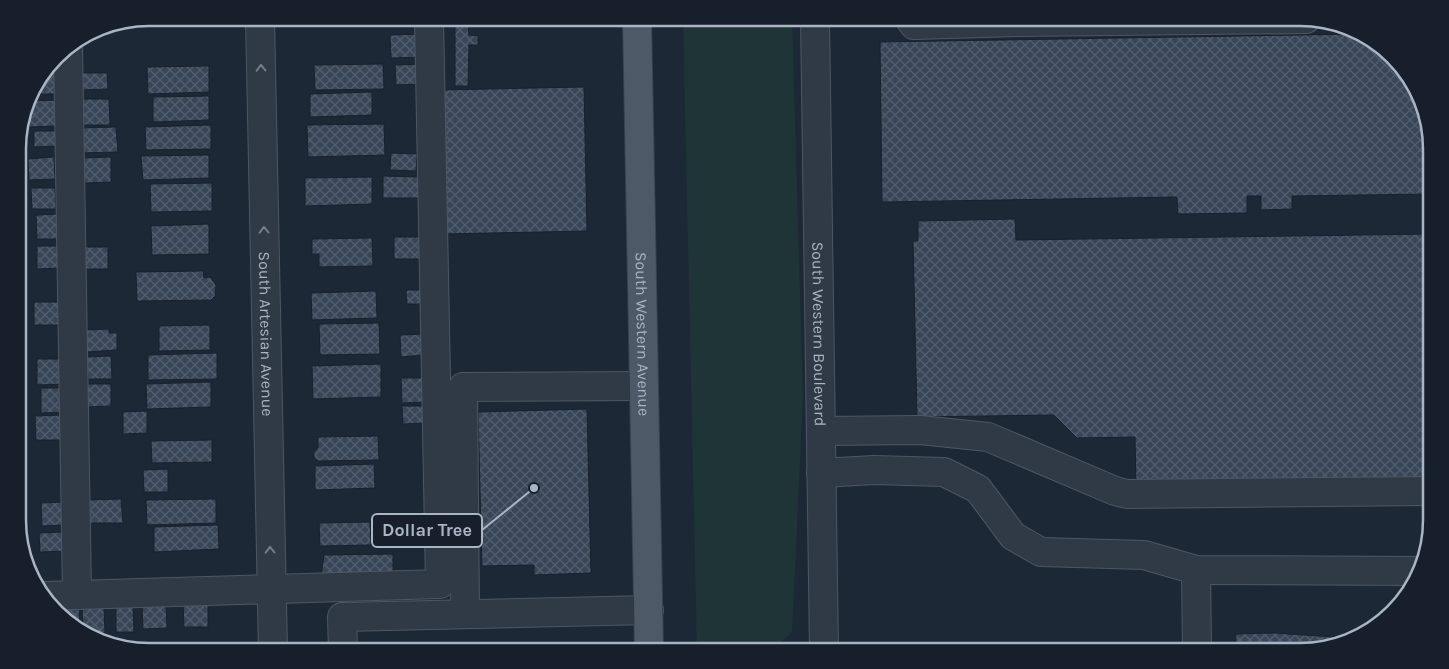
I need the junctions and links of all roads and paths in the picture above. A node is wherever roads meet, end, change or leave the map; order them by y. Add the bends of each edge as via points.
1 (815, 26) edge
2 (260, 27) edge
3 (429, 27) edge
4 (637, 27) edge
5 (68, 57) edge
6 (644, 386) junction
7 (821, 431) junction
8 (821, 473) junction
9 (1423, 491) edge
10 (1196, 570) junction
11 (1411, 571) edge
12 (270, 589) junction
13 (77, 595) junction
14 (53, 596) edge
15 (649, 610) junction
16 (465, 614) junction
17 (823, 642) edge
18 (1197, 642) edge
19 (273, 643) edge
20 (343, 643) edge
21 (649, 643) edge

1 - 7 street, South Western Boulevard
12 -> 2 street, South Artesian Avenue
3 - 12 street via 440,584
4 - 6 main road, South Western Avenue
5 - 13 street
6 - 15 main road, South Western Avenue
6 - 16 street via 463,387
7 - 8 street, South Western Boulevard
7 - 9 street via 920,430 988,438 1127,494
8 - 10 street via 874,470 944,472 978,489 1013,536 1041,552 1144,555
8 - 17 street, South Western Boulevard
10 - 11 street
10 - 18 street
12 - 13 street
12 - 19 street, South Artesian Avenue
13 - 14 street
15 - 16 street
15 - 21 main road, South Western Avenue
16 - 20 street via 342,617

